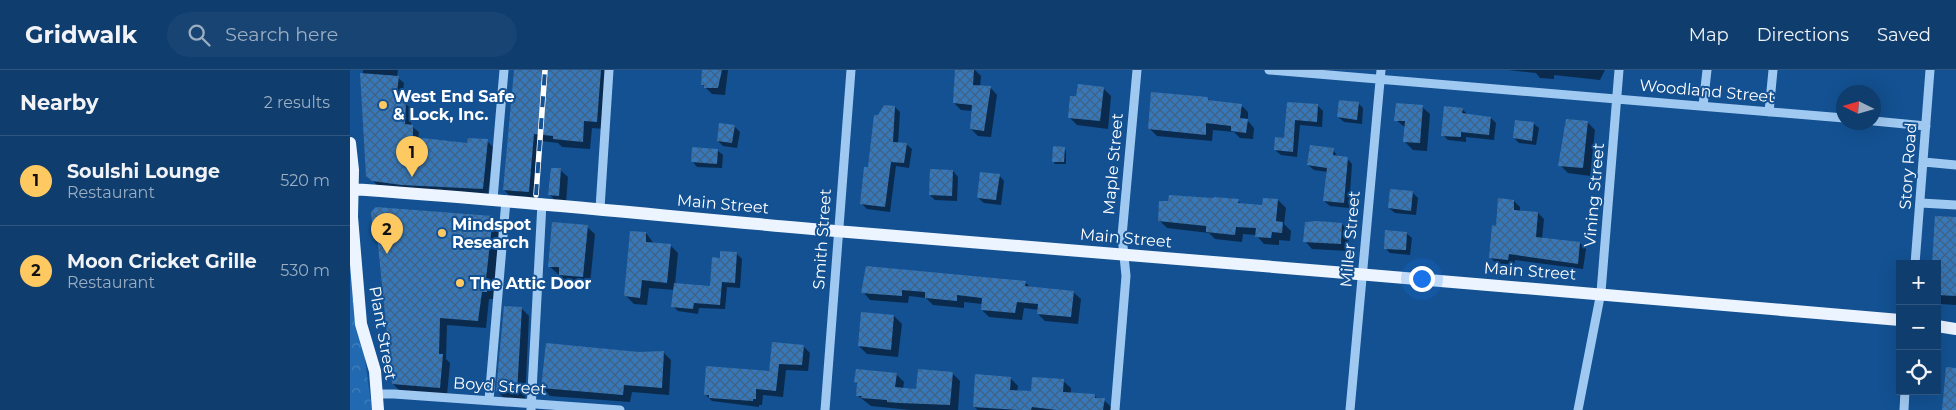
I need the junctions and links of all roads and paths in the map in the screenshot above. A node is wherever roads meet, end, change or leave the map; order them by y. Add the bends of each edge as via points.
1 (504, 70) edge
2 (609, 70) edge
3 (851, 70) edge
4 (1137, 70) edge
5 (1269, 70) edge
6 (1619, 70) edge
7 (1708, 70) edge
8 (1774, 70) edge
9 (1930, 70) edge
10 (1380, 74) edge
11 (1616, 98) junction
12 (1703, 106) junction
13 (1769, 112) junction
14 (1836, 117) edge
15 (1881, 122) edge
16 (1926, 126) junction
17 (350, 142) edge
18 (1924, 162) junction
19 (1956, 165) edge
20 (351, 189) edge
21 (500, 199) junction
22 (542, 203) junction
23 (1921, 203) junction
24 (1956, 206) edge
25 (600, 208) junction
26 (838, 231) junction
27 (1124, 254) junction
28 (1915, 260) edge
29 (1362, 274) junction
30 (1601, 292) junction
31 (1896, 320) edge
32 (1941, 327) edge
33 (1956, 330) edge
34 (377, 394) junction
35 (1905, 395) edge
36 (489, 400) junction
37 (531, 406) edge
38 (378, 410) edge
39 (620, 410) edge
40 (825, 410) edge
41 (1115, 410) edge
42 (1350, 410) edge
43 (1578, 410) edge
44 (1904, 410) edge

1 - 21 street
2 - 25 street
3 - 26 street, Smith Street
4 - 27 street, Maple Street via 1122,236
5 - 10 street, Woodland Street
6 - 11 street, Vining Street
7 - 12 street
8 - 13 street
9 - 16 street, Story Road
10 - 11 street, Woodland Street
10 - 29 street, Miller Street
11 - 12 street, Woodland Street
11 - 30 street, Vining Street
12 - 13 street, Woodland Street
13 - 14 street, Woodland Street
15 - 16 street
16 - 18 street, Story Road
17 - 20 main road, Plant Street
18 - 19 street
18 - 23 street, Story Road
20 - 21 main road, Main Street
20 - 34 main road, Plant Street via 361,324 375,372
21 - 22 main road, Main Street
21 - 36 street
22 - 25 main road, Main Street
22 - 37 street
23 - 24 street
23 - 28 street, Story Road
25 - 26 main road, Main Street
26 - 27 main road, Main Street
26 - 40 street, Smith Street
27 - 29 main road, Main Street
27 - 41 street, Maple Street via 1126,276
29 - 30 main road, Main Street
29 - 42 street, Miller Street
30 - 31 main road, Main Street
30 - 43 street, Vining Street
32 - 33 main road
34 - 36 street, Boyd Street
34 - 38 main road, Plant Street
35 - 44 street
36 - 37 street, Boyd Street
37 - 39 street, Boyd Street

